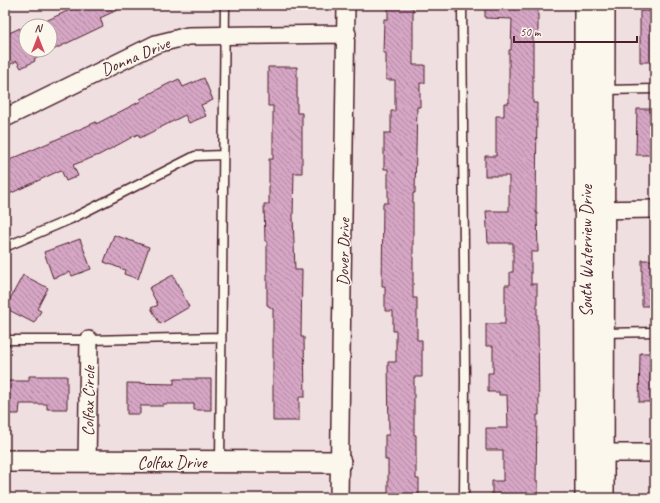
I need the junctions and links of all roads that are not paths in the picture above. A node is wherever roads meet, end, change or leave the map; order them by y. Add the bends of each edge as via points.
1 (225, 5) edge
2 (346, 5) edge
3 (462, 5) edge
4 (586, 5) edge
5 (604, 5) edge
6 (346, 34) junction
7 (225, 35) junction
8 (655, 89) edge
9 (604, 90) junction
10 (5, 118) edge
11 (223, 155) junction
12 (655, 209) edge
13 (595, 210) junction
14 (5, 247) edge
15 (604, 332) junction
16 (655, 332) edge
17 (221, 337) junction
18 (5, 340) edge
19 (89, 340) junction
20 (594, 453) junction
21 (655, 453) edge
22 (5, 462) edge
23 (88, 462) junction
24 (220, 462) junction
25 (340, 462) junction
26 (339, 498) edge
27 (464, 498) edge
28 (586, 498) edge
29 (603, 498) edge

1 - 7 lane
2 - 6 street, Dover Drive
3 - 27 lane
4 - 13 street, South Waterview Drive
5 - 9 street, South Waterview Drive
6 - 7 street, Donna Drive
6 - 25 street, Dover Drive
7 - 10 street, Donna Drive via 188,36 156,44
7 - 11 lane
8 - 9 lane
9 - 13 street, South Waterview Drive
11 - 14 lane via 195,156 71,219
11 - 17 lane
12 - 13 street
13 - 15 street, South Waterview Drive
13 - 20 street, South Waterview Drive
15 - 16 lane
15 - 20 street, South Waterview Drive
17 - 19 lane
17 - 24 lane
18 - 19 lane
19 - 23 street, Colfax Circle
20 - 21 street
20 - 28 street, South Waterview Drive
20 - 29 street, South Waterview Drive
22 - 23 street, Colfax Drive
23 - 24 street, Colfax Drive
24 - 25 street, Colfax Drive
25 - 26 street, Dover Drive

